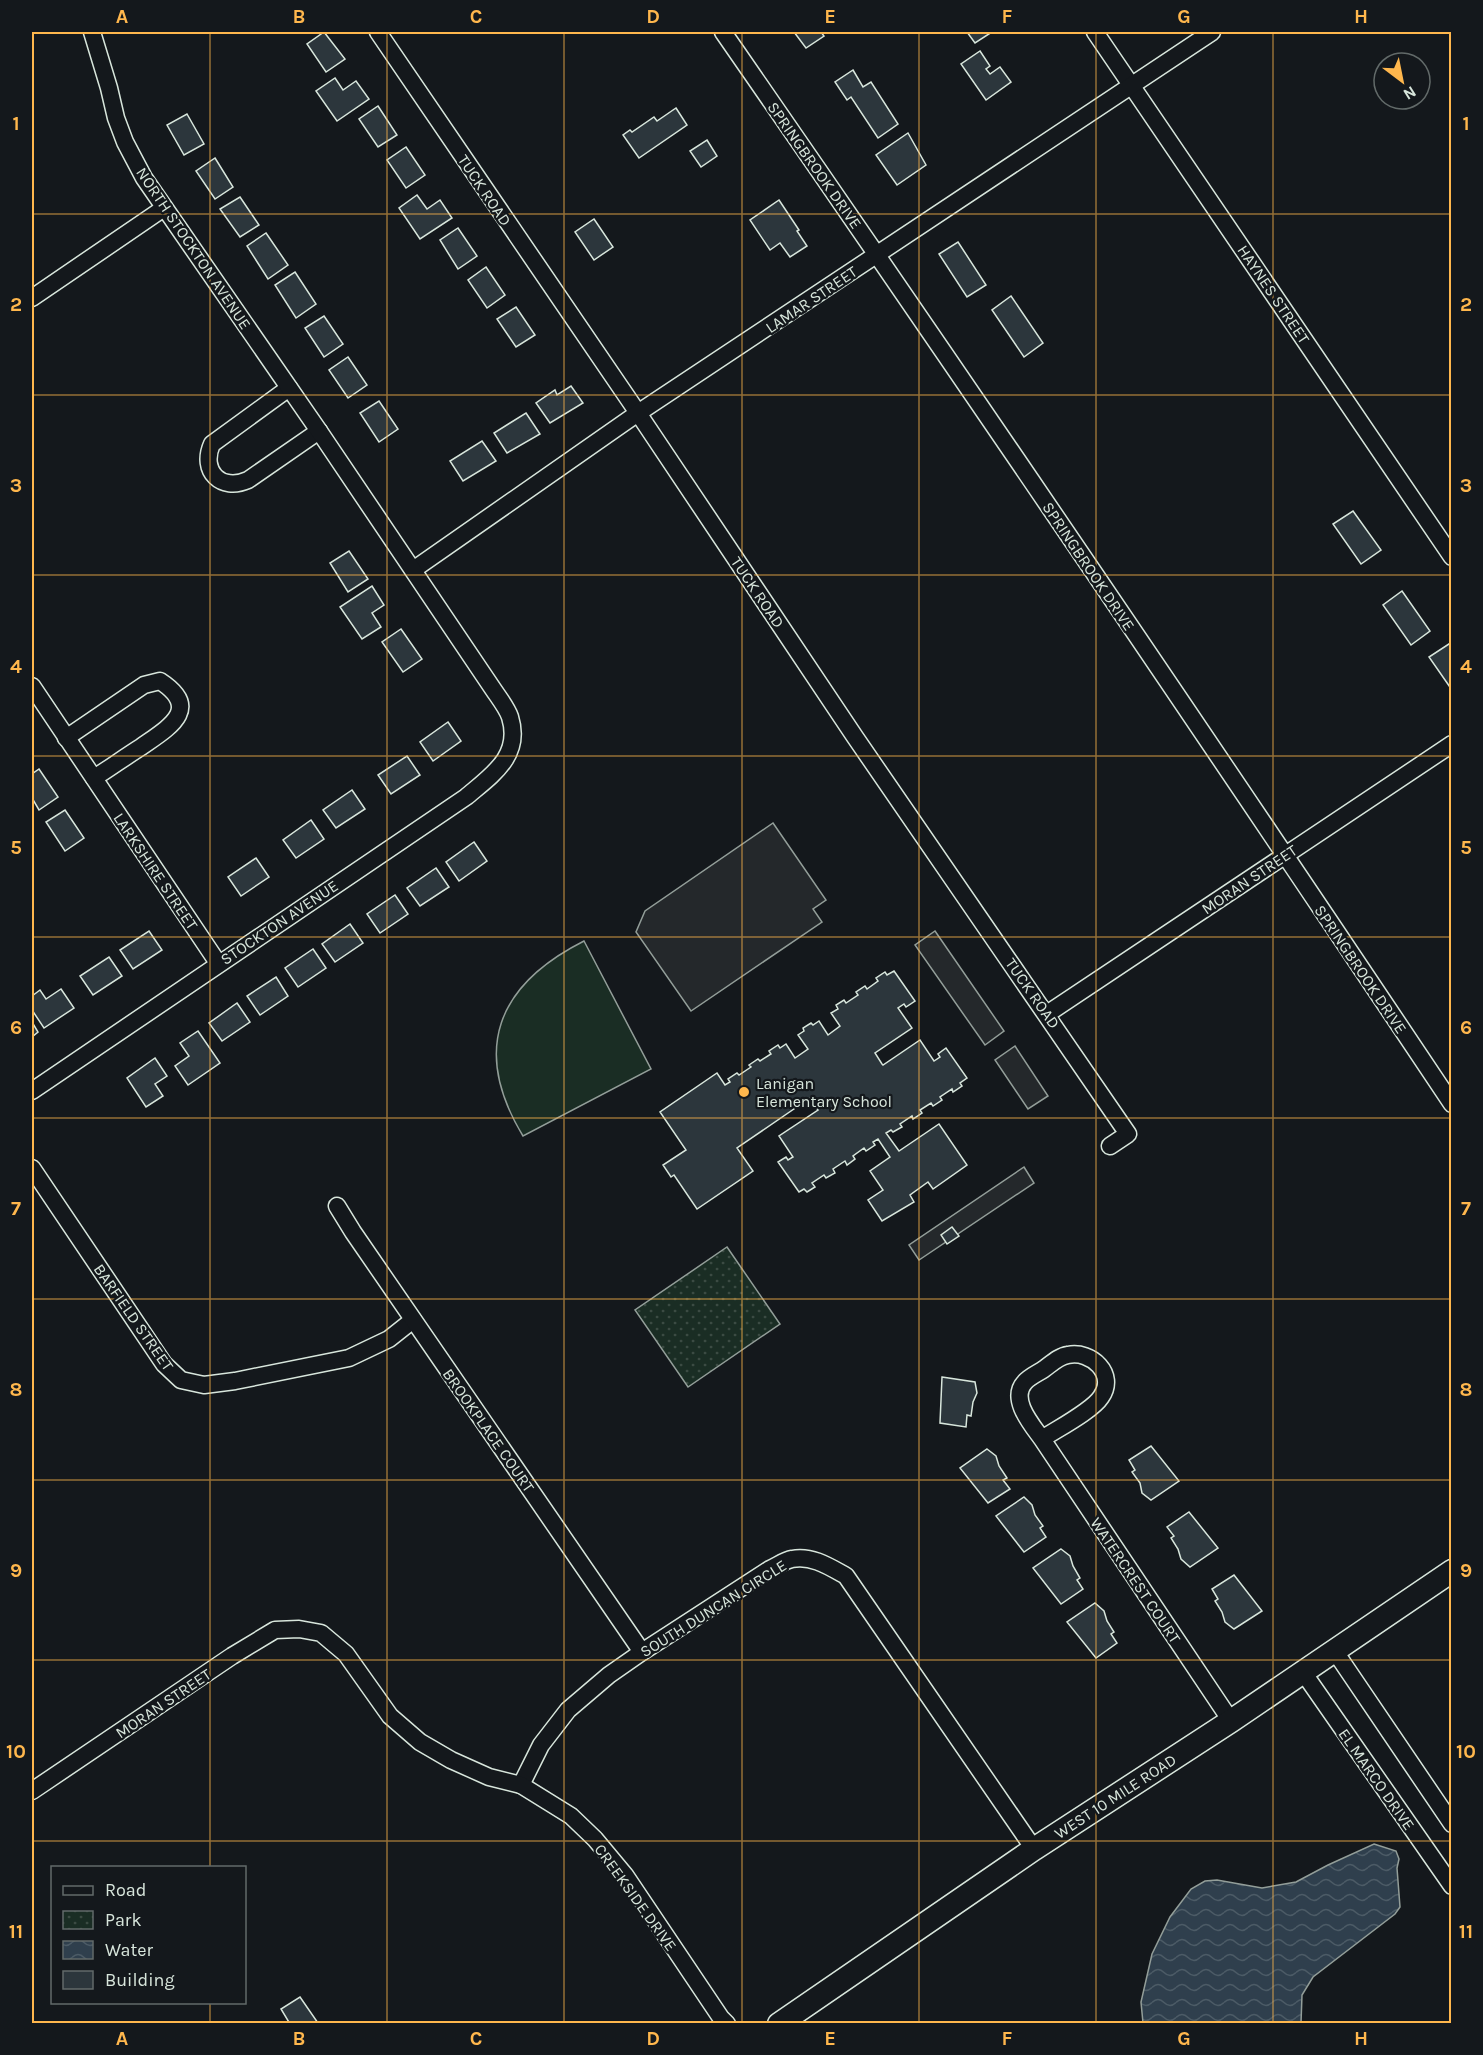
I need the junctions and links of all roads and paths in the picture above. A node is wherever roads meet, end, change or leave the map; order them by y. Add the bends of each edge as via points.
1 (92, 32) edge
2 (378, 32) edge
3 (723, 32) edge
4 (1095, 32) edge
5 (1212, 32) edge
6 (1131, 84) junction
7 (164, 208) junction
8 (878, 255) junction
9 (32, 298) edge
10 (289, 388) junction
11 (638, 413) junction
12 (319, 431) junction
13 (1452, 557) edge
14 (413, 570) junction
15 (32, 686) edge
16 (66, 738) junction
17 (513, 742) joint
18 (1452, 744) edge
19 (94, 778) junction
20 (1285, 855) junction
21 (218, 963) junction
22 (1047, 1014) junction
23 (32, 1091) edge
24 (1452, 1104) edge
25 (1110, 1146) dead end
26 (32, 1168) edge
27 (338, 1206) dead end
28 (413, 1320) junction
29 (1042, 1439) junction
30 (1452, 1570) edge
31 (298, 1629) joint
32 (1334, 1650) junction
33 (642, 1652) junction
34 (1303, 1672) junction
35 (1231, 1721) junction
36 (521, 1785) junction
37 (32, 1791) edge
38 (1452, 1824) edge
39 (1034, 1849) junction
40 (1452, 1886) edge
41 (727, 2024) edge
42 (779, 2024) edge

1 - 7 street, NORTH STOCKTON AVENUE via 125,142
2 - 11 street, TUCK ROAD
3 - 8 street, SPRINGBROOK DRIVE
4 - 6 street, HAYNES STREET
5 - 6 street, LAMAR STREET
6 - 8 street, LAMAR STREET
6 - 13 street, HAYNES STREET
7 - 9 street
7 - 10 street, NORTH STOCKTON AVENUE
8 - 11 street, LAMAR STREET
8 - 20 street, SPRINGBROOK DRIVE
10 - 12 street, NORTH STOCKTON AVENUE
10 - 12 street via 212,444 208,460 213,473 228,484 239,484
11 - 14 street, LAMAR STREET
11 - 22 street, TUCK ROAD
12 - 14 street, NORTH STOCKTON AVENUE
14 - 17 street, NORTH STOCKTON AVENUE via 510,716
15 - 16 street, LARKSHIRE STREET
16 - 19 street, LARKSHIRE STREET
16 - 19 street via 144,685 160,681 174,690 180,702 178,716 168,728
17 - 21 street, STOCKTON AVENUE via 503,765 466,797
18 - 20 street, MORAN STREET
19 - 21 street, LARKSHIRE STREET
20 - 22 street, MORAN STREET
20 - 24 street, SPRINGBROOK DRIVE
21 - 23 street, STOCKTON AVENUE
22 - 25 street, TUCK ROAD via 1128,1134
26 - 28 street, BARFIELD STREET via 164,1364 182,1380 204,1385 235,1381 349,1358 389,1339
27 - 28 street, BROOKPLACE COURT
28 - 33 street, BROOKPLACE COURT
29 - 29 street, WATERCREST COURT via 1096,1403 1103,1394 1106,1384 1096,1360 1086,1355 1065,1355 1025,1382 1020,1391 1022,1410
29 - 35 street, WATERCREST COURT
30 - 32 street, WEST 10 MILE ROAD
31 - 36 street, CREEKSIDE DRIVE via 321,1633 346,1654 390,1716 420,1742 489,1777
31 - 37 street, MORAN STREET via 275,1630
32 - 34 street, WEST 10 MILE ROAD
32 - 38 street
33 - 36 street, SOUTH DUNCAN CIRCLE via 568,1710 542,1745
33 - 39 street, SOUTH DUNCAN CIRCLE via 770,1569 791,1559 824,1564 846,1576 858,1591
34 - 35 street, WEST 10 MILE ROAD
34 - 40 street, EL MARCO DRIVE
35 - 39 street, WEST 10 MILE ROAD
36 - 41 street, CREEKSIDE DRIVE via 571,1816 595,1839 625,1875
39 - 42 street, WEST 10 MILE ROAD

